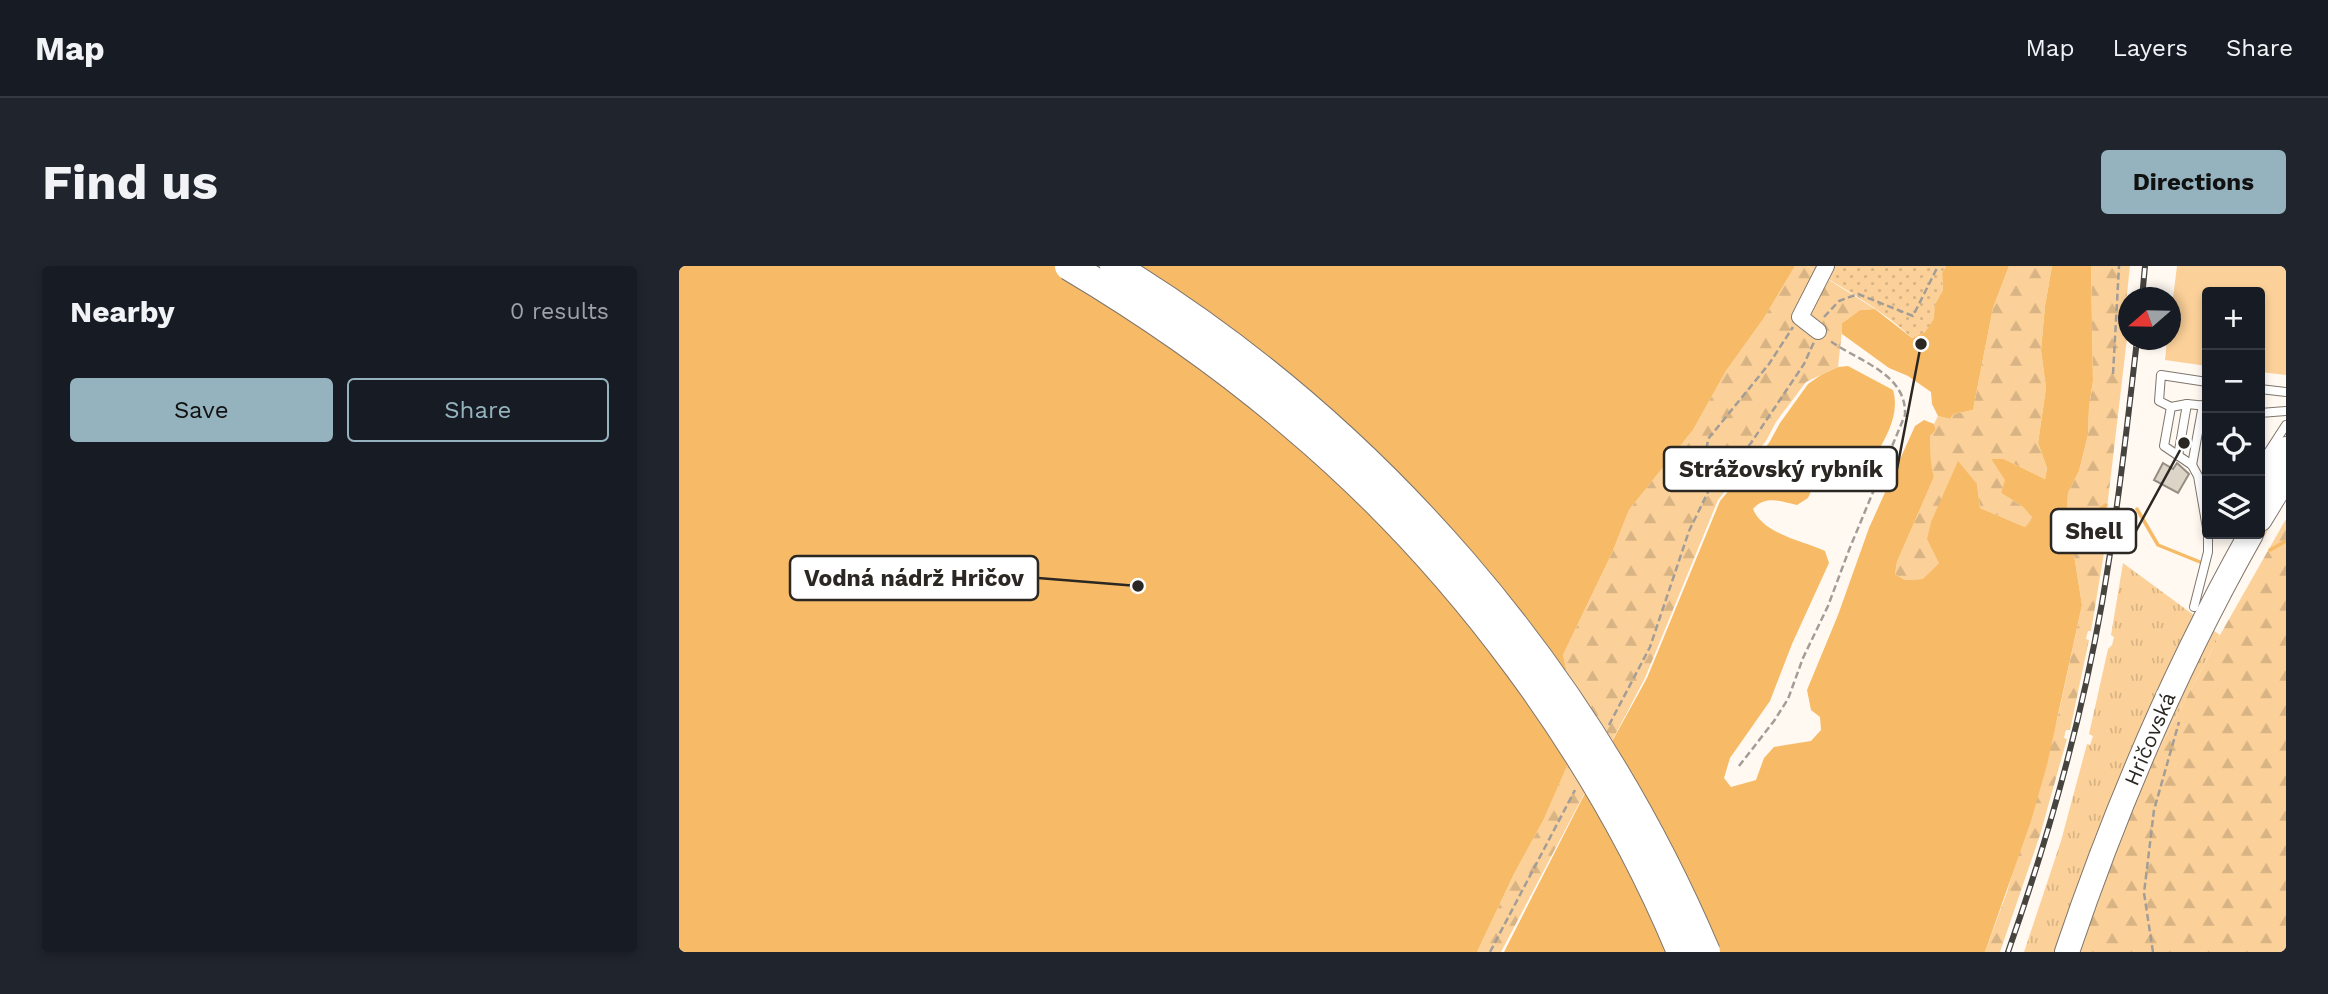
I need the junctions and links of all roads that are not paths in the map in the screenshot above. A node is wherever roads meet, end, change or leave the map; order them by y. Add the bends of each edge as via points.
1 (1069, 266) edge
2 (1114, 266) edge
3 (1826, 266) edge
4 (1818, 331) road end
5 (2202, 381) edge
6 (2265, 390) edge
7 (2286, 392) edge
8 (2187, 404) junction
9 (2202, 405) edge
10 (2171, 407) junction
11 (2286, 411) edge
12 (2203, 413) edge
13 (2265, 413) edge
14 (2286, 425) edge
15 (2286, 449) edge
16 (2178, 456) junction
17 (2265, 457) edge
18 (2192, 465) junction
19 (2286, 477) edge
20 (2265, 483) edge
21 (2201, 493) edge
22 (2265, 511) edge
23 (2208, 539) edge
24 (2232, 539) edge
25 (2248, 539) edge
26 (2194, 607) junction
27 (1681, 952) edge
28 (1706, 952) edge
29 (2050, 952) edge
30 (2067, 952) edge

1 - 27 highway, bridge via 1183,339 1295,426 1393,519 1440,571 1520,670 1582,762 1639,863
2 - 28 highway, bridge via 1261,368 1384,478 1458,556 1538,657 1601,750 1659,852
3 - 4 street via 1800,317
5 - 10 lane via 2161,376 2158,401
6 - 7 lane
8 - 9 lane
8 - 10 lane
8 - 16 lane
10 - 16 lane via 2164,446
11 - 13 lane
12 - 18 lane
14 - 17 lane
15 - 20 main road
16 - 18 lane
18 - 21 lane
19 - 22 main road
23 - 26 lane
24 - 26 main road, Hričovská
25 - 30 main road, Hričovská via 2153,728
26 - 29 main road, Hričovská via 2129,749

